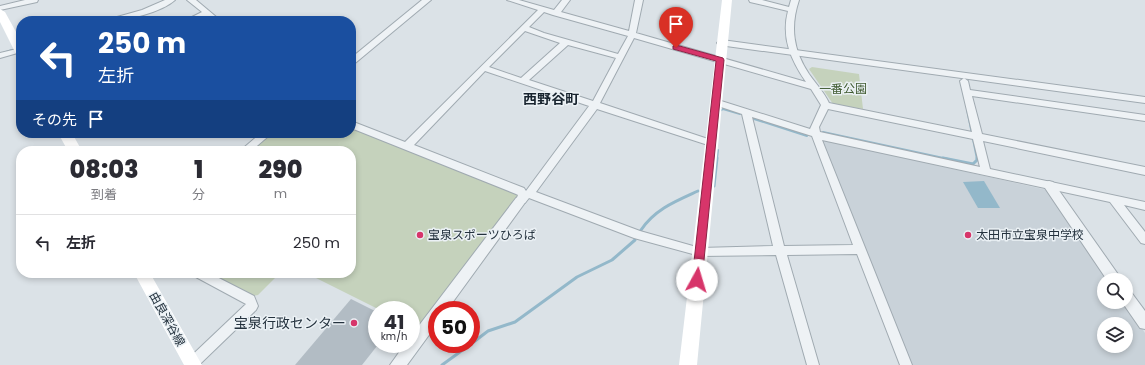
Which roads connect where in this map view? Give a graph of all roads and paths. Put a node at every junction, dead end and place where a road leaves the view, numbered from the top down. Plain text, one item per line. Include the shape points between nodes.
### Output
1 (34, 0) edge
2 (171, 0) edge
3 (191, 0) edge
4 (427, 0) edge
5 (566, 0) edge
6 (639, 0) edge
7 (727, 0) edge
8 (753, 0) edge
9 (795, 0) edge
10 (516, 1) edge
11 (0, 8) edge
12 (543, 9) junction
13 (792, 10) junction
14 (0, 12) edge
15 (207, 13) junction
16 (556, 13) junction
17 (131, 16) edge
18 (200, 16) edge
19 (211, 16) edge
20 (523, 28) junction
21 (632, 35) junction
22 (16, 42) edge
23 (566, 42) junction
24 (722, 43) junction
25 (16, 51) edge
26 (798, 53) junction
27 (0, 56) edge
28 (356, 58) edge
29 (620, 58) junction
30 (720, 60) junction
31 (483, 68) junction
32 (523, 81) junction
33 (964, 81) junction
34 (814, 87) junction
35 (967, 92) junction
36 (1145, 100) edge
37 (715, 102) junction
38 (595, 105) junction
39 (825, 106) junction
40 (1145, 107) edge
41 (746, 111) junction
42 (1145, 118) edge
43 (356, 126) edge
44 (815, 133) junction
45 (977, 136) junction
46 (261, 138) edge
47 (711, 143) junction
48 (251, 146) edge
49 (407, 146) junction
50 (1145, 170) edge
51 (986, 171) junction
52 (1049, 185) junction
53 (524, 196) junction
54 (1113, 199) junction
55 (1145, 206) edge
56 (1145, 240) edge
57 (860, 249) junction
58 (780, 250) junction
59 (700, 252) junction
60 (1110, 273) edge
61 (145, 278) edge
62 (208, 278) edge
63 (446, 301) edge
64 (1133, 306) edge
65 (1145, 323) edge
66 (428, 325) edge
67 (192, 364) edge
68 (398, 365) edge
69 (688, 365) edge
70 (813, 365) edge
71 (906, 365) edge

1 - 11 street
2 - 17 street
3 - 15 street
4 - 28 street
5 - 16 street
6 - 21 street
7 - 24 main road
8 - 13 street
9 - 13 street
10 - 12 street
12 - 16 street
12 - 20 street
13 - 26 street via 787,29
14 - 22 main road
15 - 18 street
15 - 19 street
16 - 21 street
20 - 23 street
20 - 31 street
21 - 29 street
21 - 30 street
23 - 29 street
23 - 32 street
24 - 26 street
24 - 30 main road
25 - 27 street
26 - 33 street
26 - 34 street via 802,70
26 - 36 street
29 - 38 street
30 - 34 street
30 - 37 main road
31 - 32 street
31 - 49 street
32 - 38 street
33 - 35 street
33 - 40 street
34 - 39 street
35 - 42 street
35 - 45 street
37 - 41 street
37 - 47 main road
38 - 47 street
38 - 53 street
39 - 44 street via 814,128
39 - 45 street
41 - 44 street
41 - 58 street
43 - 49 street
44 - 51 street via 872,148
44 - 57 street
45 - 50 street
45 - 51 street
46 - 48 street
47 - 59 main road
49 - 53 street via 520,191
51 - 52 street
52 - 54 street
52 - 60 street
53 - 59 street via 638,235
53 - 63 street
54 - 55 street
54 - 56 street
57 - 58 street
57 - 71 street
58 - 59 street
58 - 70 street
59 - 69 main road
61 - 67 main road, 由良深谷線
62 - 67 street via 250,300 252,306
64 - 65 street
66 - 68 street

